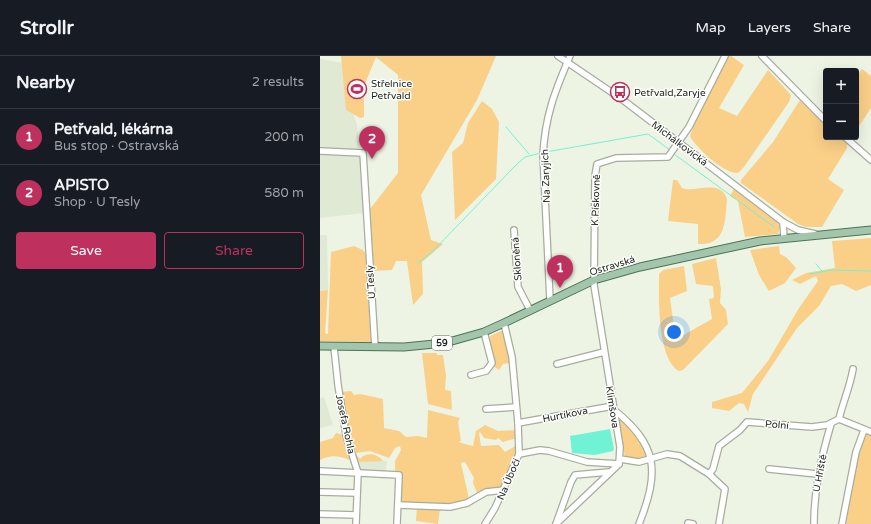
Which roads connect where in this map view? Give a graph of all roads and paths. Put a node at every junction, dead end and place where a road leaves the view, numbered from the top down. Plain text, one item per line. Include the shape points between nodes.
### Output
1 (558, 56) edge
2 (725, 56) edge
3 (762, 56) edge
4 (569, 59) edge
5 (823, 117) edge
6 (848, 140) edge
7 (679, 142) junction
8 (320, 150) edge
9 (871, 160) edge
10 (783, 222) junction
11 (790, 226) junction
12 (514, 230) dead end
13 (871, 230) edge
14 (817, 235) junction
15 (787, 237) junction
16 (594, 280) junction
17 (550, 300) junction
18 (530, 310) junction
19 (504, 323) junction
20 (484, 332) junction
21 (320, 346) edge
22 (334, 346) junction
23 (375, 347) junction
24 (604, 352) junction
25 (557, 364) dead end
26 (854, 369) dead end
27 (471, 375) dead end
28 (516, 407) junction
29 (613, 407) junction
30 (486, 409) dead end
31 (839, 419) junction
32 (518, 423) junction
33 (831, 424) junction
34 (864, 430) junction
35 (871, 432) edge
36 (519, 454) junction
37 (652, 460) junction
38 (619, 461) junction
39 (769, 470) dead end
40 (320, 471) edge
41 (609, 472) junction
42 (358, 473) junction
43 (709, 474) junction
44 (817, 474) junction
45 (504, 490) junction
46 (320, 492) edge
47 (356, 493) junction
48 (398, 505) junction
49 (320, 514) edge
50 (356, 515) junction
51 (356, 524) edge
52 (397, 524) edge
53 (485, 524) edge
54 (556, 524) edge
55 (640, 524) edge
56 (719, 524) edge
57 (814, 524) edge
58 (842, 524) edge

1 - 4 street, Michálkovická
2 - 7 street, K Pískovně
3 - 5 street
4 - 7 street, Michálkovická
4 - 17 street, Na Zaryjích via 549,109 544,133
6 - 9 street
7 - 10 street, Michálkovická
7 - 16 street, K Pískovně via 668,157 616,158 597,164
8 - 23 street, U Tesly via 363,153
10 - 11 street, Michálkovická
10 - 15 street
11 - 14 street, Michálkovická
11 - 15 street
12 - 18 street, Skloněná via 518,287
13 - 14 main road, Ostravská / 59
14 - 15 main road, Ostravská / 59
15 - 16 main road, Ostravská / 59 via 723,248
16 - 17 main road, Ostravská / 59
16 - 24 street, Klimšova
17 - 18 main road, Ostravská / 59
18 - 19 main road, Ostravská / 59
19 - 20 main road, Ostravská / 59
19 - 28 street, Na Úbočí via 512,357
20 - 23 main road, Ostravská / 59 via 431,345
20 - 27 street via 492,363 486,371
21 - 22 main road, Ostravská / 59
22 - 23 main road, Ostravská / 59
22 - 42 street, Josefa Rohla via 346,435
24 - 25 street
24 - 29 street, Klimšova
26 - 31 street
28 - 30 street
28 - 32 street, Na Úbočí
29 - 32 street, Hurtíkova
29 - 37 street via 640,434
29 - 38 street, Klimšova via 620,447
31 - 33 street, Polní
31 - 34 street
32 - 36 street, Na Úbočí
33 - 43 street, Polní via 812,427 747,422 719,446 713,469
33 - 44 street, U Hřiště
34 - 35 street
34 - 58 street via 856,452
36 - 38 street via 540,450 588,462
36 - 45 street, Na Úbočí
37 - 38 street
37 - 43 street via 668,454 680,456
37 - 55 street via 651,481
38 - 41 street
39 - 44 street
40 - 42 street
41 - 54 street
41 - 54 street via 575,475
42 - 47 street, Josefa Rohla
42 - 48 street via 398,475
43 - 56 street via 725,488
44 - 57 street, U Hřiště
45 - 48 street via 486,492 467,503 450,507
45 - 53 street, Na Úbočí
46 - 47 street
47 - 50 street, Josefa Rohla
48 - 52 street
49 - 50 street
50 - 51 street, Josefa Rohla

